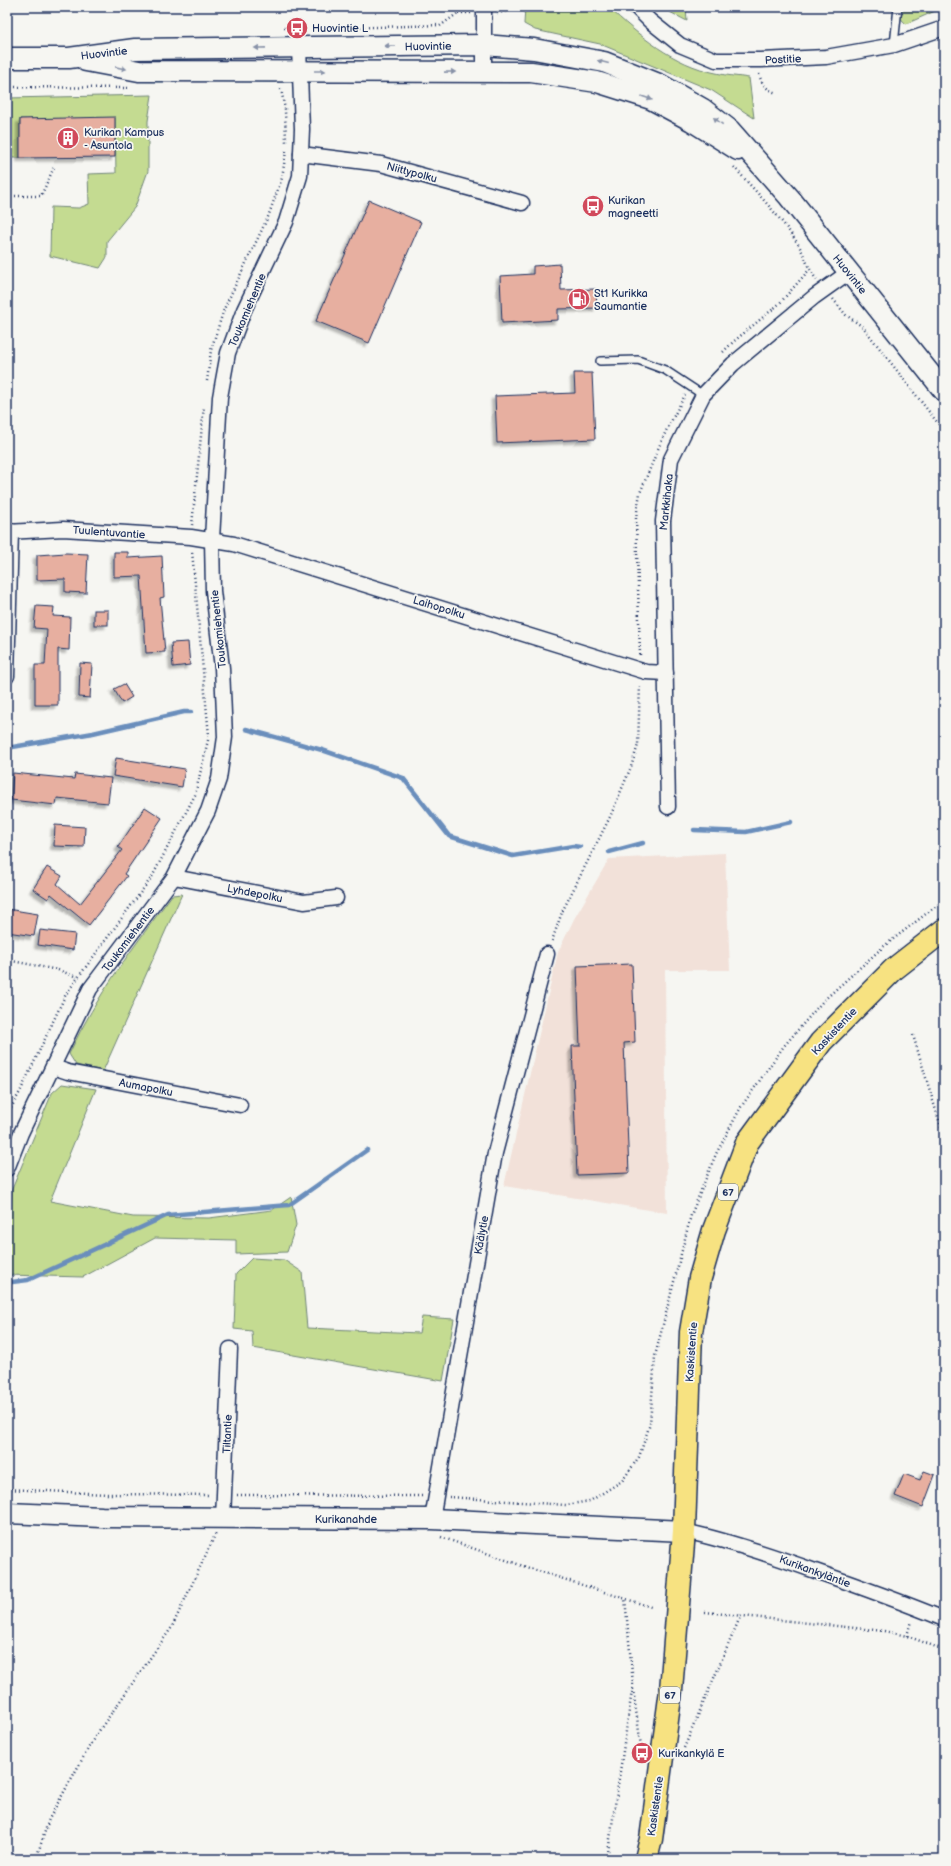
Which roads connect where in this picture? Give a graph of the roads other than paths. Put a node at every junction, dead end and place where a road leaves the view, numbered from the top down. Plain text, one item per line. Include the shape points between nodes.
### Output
1 (484, 7) edge
2 (636, 7) edge
3 (898, 7) edge
4 (944, 28) edge
5 (484, 45) junction
6 (894, 45) junction
7 (299, 47) junction
8 (7, 58) edge
9 (69, 58) junction
10 (484, 71) junction
11 (300, 80) junction
12 (301, 154) junction
13 (754, 159) junction
14 (522, 202) dead end
15 (849, 272) junction
16 (600, 361) dead end
17 (944, 391) edge
18 (704, 395) junction
19 (9, 532) edge
20 (212, 539) junction
21 (666, 673) junction
22 (7, 676) edge
23 (668, 807) dead end
24 (174, 877) junction
25 (336, 898) dead end
26 (944, 930) edge
27 (547, 954) dead end
28 (53, 1067) junction
29 (240, 1105) dead end
30 (8, 1160) edge
31 (230, 1349) dead end
32 (7, 1513) edge
33 (224, 1518) junction
34 (433, 1527) junction
35 (684, 1531) junction
36 (944, 1619) edge
37 (646, 1859) edge

1 - 5 street
2 - 6 street, Postitie via 680,45 716,60 826,57
3 - 6 lane
4 - 6 street, Postitie
5 -> 7 main road, Huovintie
5 - 10 street
13 -> 5 main road, Huovintie via 730,130 703,109 661,85 604,62 534,49
7 -> 9 main road, Huovintie via 135,49
7 - 11 street, Toukomiehentie
8 - 9 main road, Huovintie
9 -> 11 main road, Huovintie via 139,71
11 -> 10 main road, Huovintie
10 -> 13 main road, Huovintie via 532,72 604,84 651,99
11 - 12 street, Toukomiehentie
12 - 14 street, Niittypolku via 381,164
12 - 20 street, Toukomiehentie via 300,176 286,222 244,310 228,352 220,397
13 - 15 main road, Huovintie via 789,197
15 - 17 main road, Huovintie
15 - 18 street, Markkihaka via 824,289 733,364
16 - 18 lane via 638,360 665,370
18 - 21 street, Markkihaka via 671,459 663,521
19 - 20 street, Tuulentuvantie via 62,529
19 - 22 street
20 - 21 street, Laihopolku via 646,672
20 - 24 street, Toukomiehentie via 213,591 222,668 225,737 219,778 208,812
21 - 23 street, Markkihaka
24 - 25 street, Lyhdepolku via 304,902
24 - 28 street, Toukomiehentie via 90,989
26 - 35 main road, Kaskistentie / 67 via 894,969 821,1042 747,1143 714,1230 700,1278 691,1332
27 - 34 street, Käälytie via 495,1153 436,1496
28 - 29 street, Aumapolku
28 - 30 street, Toukomiehentie
31 - 33 street, Tiltantie
32 - 33 main road, Kurikanahde
33 - 34 main road, Kurikanahde via 408,1519
34 - 35 main road, Kurikanahde
35 - 36 street, Kurikankyläntie via 724,1539 769,1554
35 - 37 main road, Kaskistentie / 67 via 671,1690 651,1839

